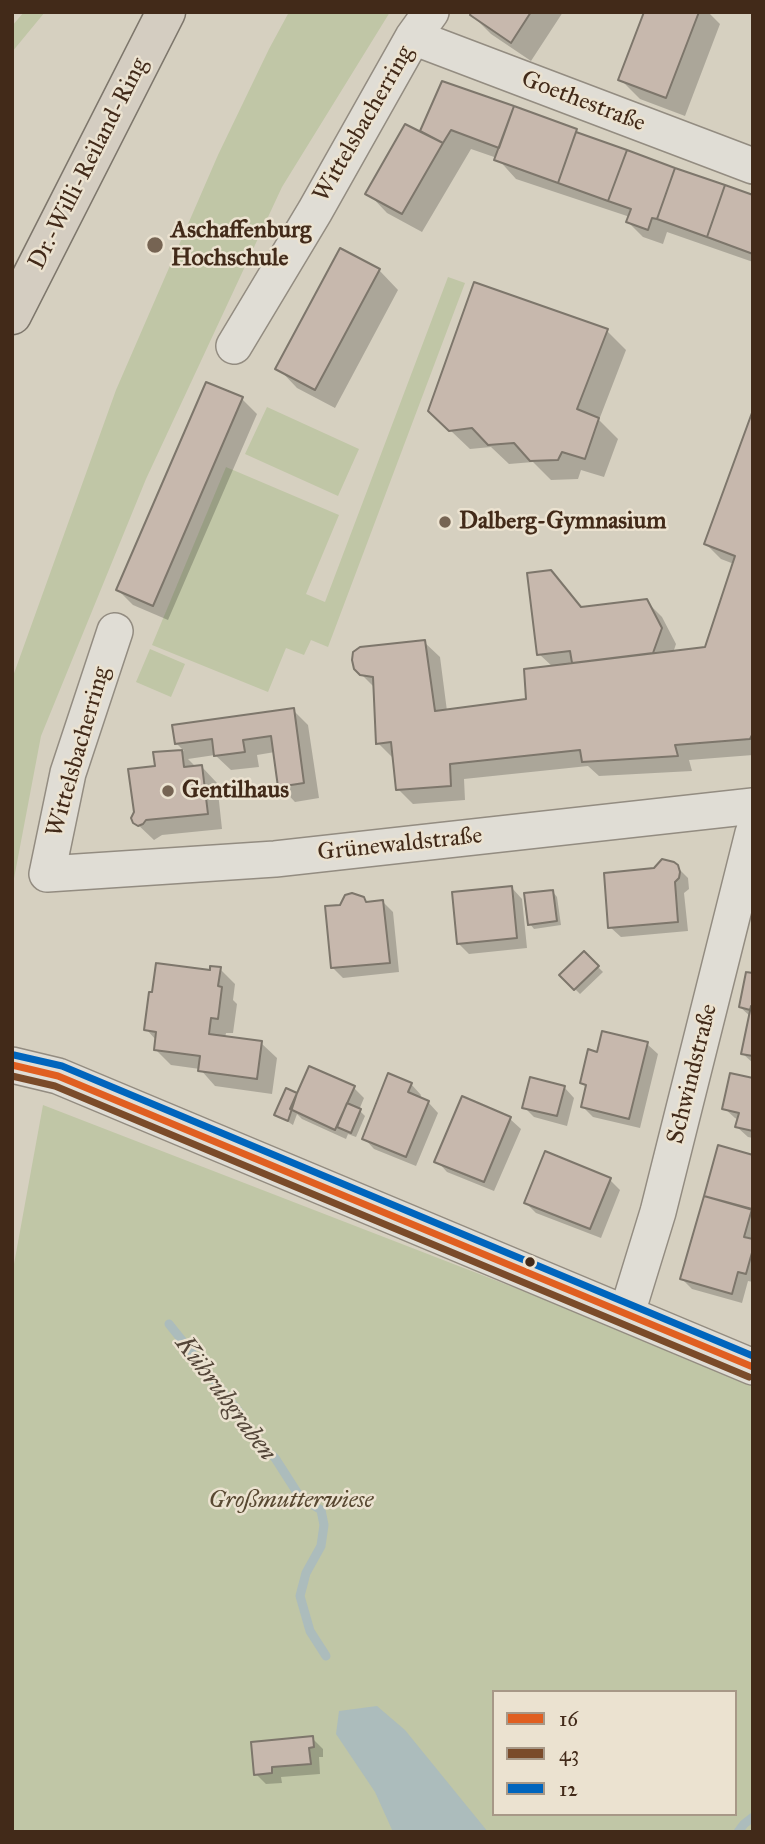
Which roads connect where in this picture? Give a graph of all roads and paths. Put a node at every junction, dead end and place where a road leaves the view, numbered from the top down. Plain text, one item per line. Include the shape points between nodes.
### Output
1 (166, 12) edge
2 (422, 25) edge
3 (753, 166) edge
4 (12, 316) edge
5 (234, 346) dead end
6 (115, 631) dead end
7 (753, 806) edge
8 (753, 833) edge
9 (47, 874) joint
10 (12, 1065) edge
11 (627, 1313) junction
12 (753, 1367) edge

1 - 4 highway, Dr.-Willi-Reiland-Ring
2 - 3 street, Goethestraße
2 - 5 street, Wittelsbacherring
6 - 9 street, Wittelsbacherring via 68,773
7 - 9 street, Grünewaldstraße via 275,859
8 - 11 street, Schwindstraße via 658,1212
10 - 11 street via 58,1076
11 - 12 street

